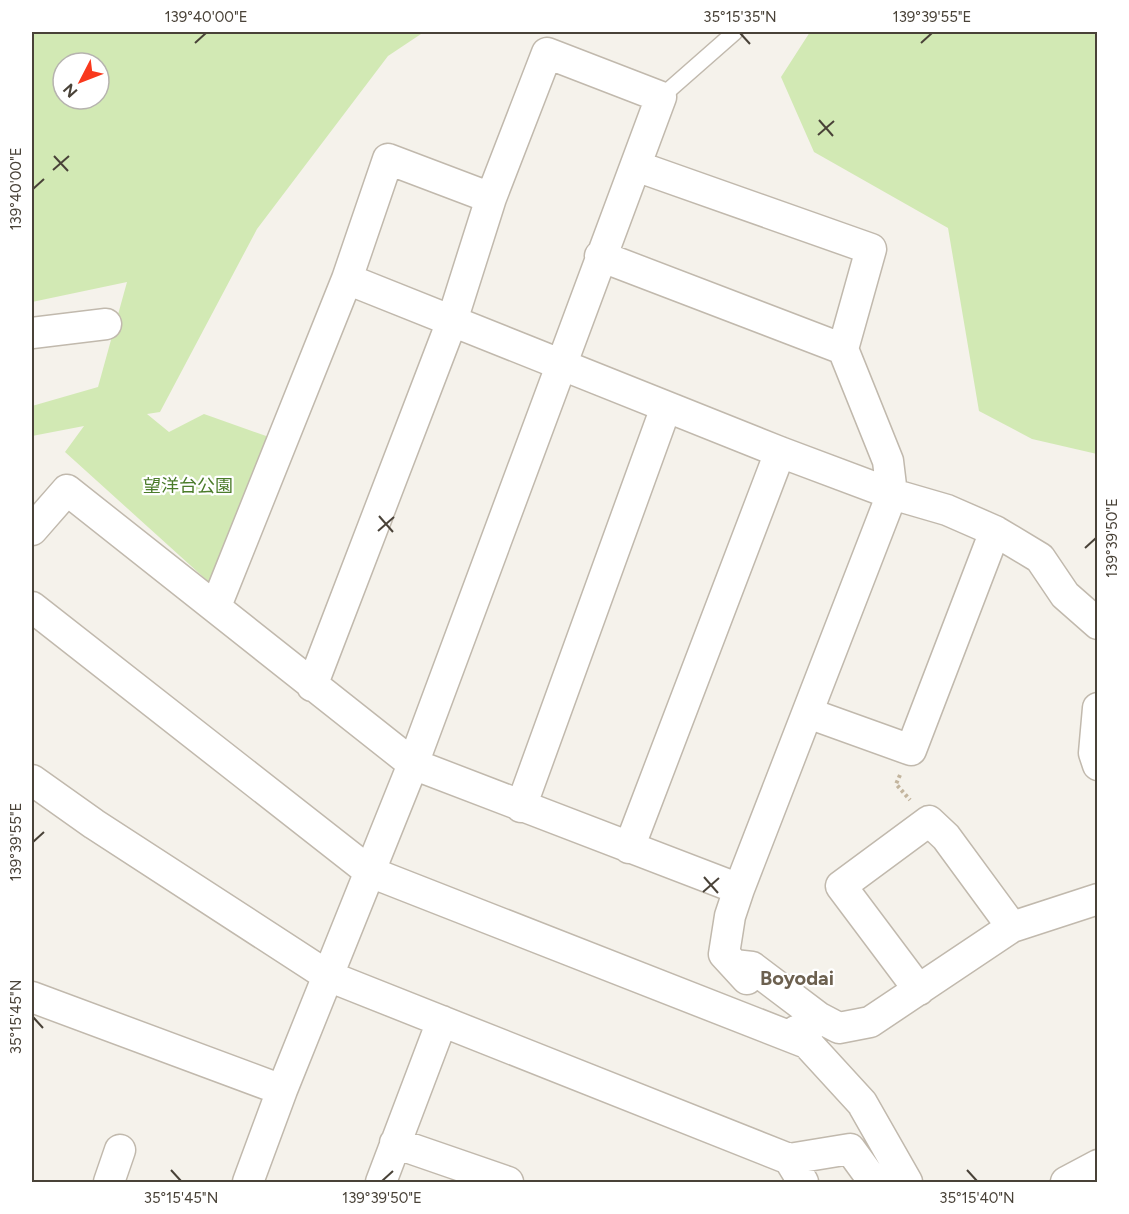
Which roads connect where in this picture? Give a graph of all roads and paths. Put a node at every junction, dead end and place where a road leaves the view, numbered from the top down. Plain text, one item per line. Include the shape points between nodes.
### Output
1 (735, 32) edge
2 (661, 97) junction
3 (636, 166) junction
4 (491, 198) junction
5 (600, 256) junction
6 (347, 279) junction
7 (452, 321) junction
8 (106, 324) dead end
9 (32, 333) edge
10 (843, 349) junction
11 (562, 366) junction
12 (666, 406) junction
13 (780, 452) junction
14 (892, 494) junction
15 (32, 530) edge
16 (995, 531) junction
17 (216, 606) junction
18 (32, 607) edge
19 (1098, 624) edge
20 (312, 686) junction
21 (1098, 708) edge
22 (808, 713) junction
23 (911, 750) junction
24 (413, 765) junction
25 (1098, 765) edge
26 (32, 780) edge
27 (521, 807) junction
28 (928, 821) junction
29 (629, 848) junction
30 (370, 872) junction
31 (739, 889) junction
32 (1098, 899) edge
33 (1012, 927) junction
34 (734, 965) junction
35 (328, 976) junction
36 (919, 990) junction
37 (32, 997) edge
38 (442, 1021) junction
39 (809, 1044) junction
40 (282, 1090) junction
41 (395, 1143) junction
42 (120, 1150) dead end
43 (1098, 1165) edge
44 (796, 1171) edge
45 (109, 1182) edge
46 (248, 1182) edge
47 (381, 1182) edge
48 (508, 1182) edge
49 (874, 1182) edge
50 (907, 1182) edge
51 (1066, 1182) edge

1 - 2 lane
2 - 3 street
2 - 4 street via 546,53
3 - 5 street
3 - 10 street via 871,249
4 - 6 street via 388,159
4 - 7 street
5 - 10 street
5 - 11 street
6 - 7 street
6 - 17 street
7 - 11 street
7 - 20 street
8 - 9 street
10 - 14 street via 888,461
11 - 12 street
11 - 24 street
12 - 13 street
12 - 27 street
13 - 14 street
13 - 29 street
14 - 16 street via 947,510
14 - 22 street
15 - 17 street via 67,490
16 - 19 street via 1040,558 1065,595
16 - 23 street
17 - 20 street
18 - 30 street
20 - 24 street
21 - 25 street via 1094,753
22 - 23 street
22 - 31 street
23 - 28 path via 896,784
24 - 27 street
24 - 30 street
26 - 35 street
27 - 29 street
28 - 33 street via 946,837
28 - 36 street via 841,886
29 - 31 street
30 - 35 street
30 - 39 street
31 - 34 street via 724,954
32 - 33 street
33 - 36 street
34 - 36 street via 752,967 818,1017 839,1028 870,1022
34 - 39 street
35 - 38 street
35 - 40 street
37 - 40 street
38 - 41 street
38 - 44 street
39 - 50 street via 862,1103
40 - 46 street
41 - 47 street
41 - 48 street
42 - 45 street
43 - 51 street
44 - 49 street via 850,1149

